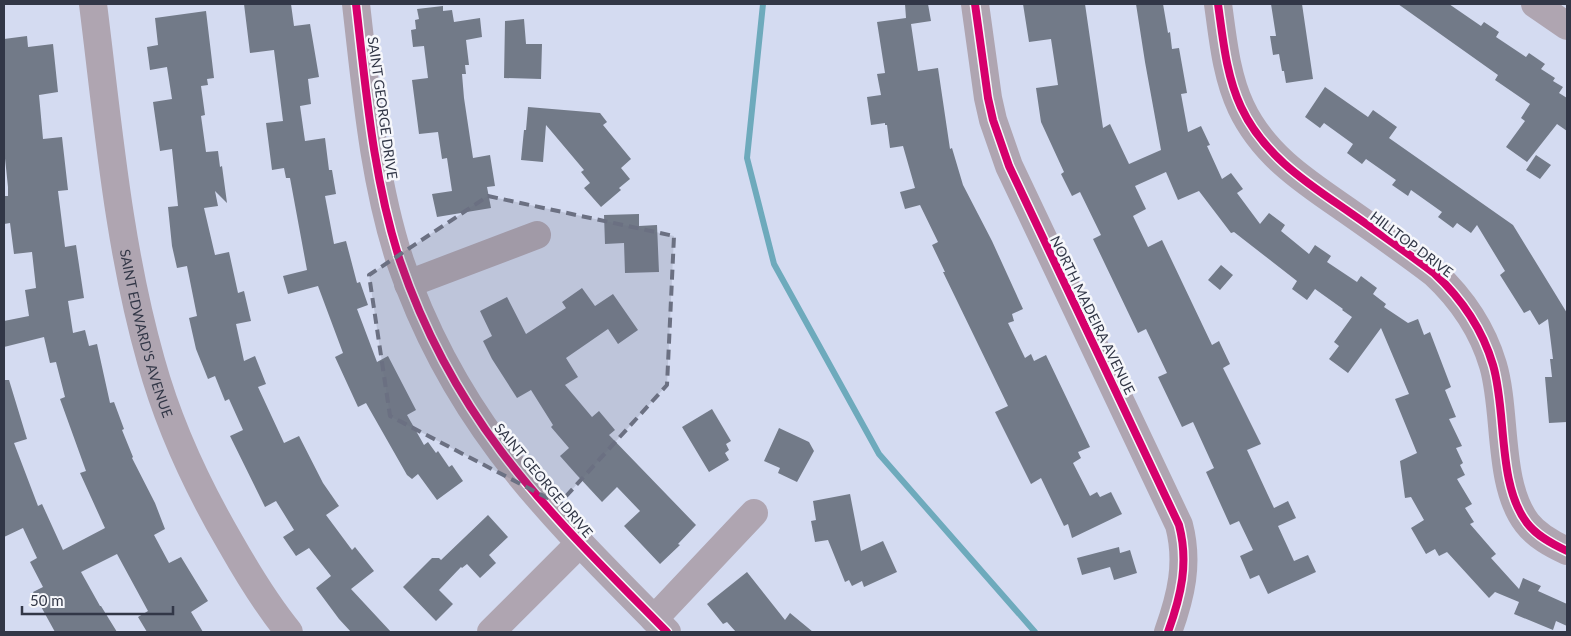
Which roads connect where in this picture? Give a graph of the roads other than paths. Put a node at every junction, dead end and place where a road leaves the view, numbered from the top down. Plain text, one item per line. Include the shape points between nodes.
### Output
1 (92, 4) edge
2 (356, 4) edge
3 (975, 4) edge
4 (1218, 4) edge
5 (1535, 4) edge
6 (1567, 26) edge
7 (537, 234) dead end
8 (408, 284) junction
9 (754, 514) dead end
10 (580, 543) junction
11 (1567, 551) edge
12 (661, 626) edge
13 (289, 632) edge
14 (490, 632) edge
15 (1168, 632) edge

1 - 13 street, SAINT EDWARD'S AVENUE via 128,264 156,378 177,438 206,499 252,578
2 - 8 street, SAINT GEORGE DRIVE via 376,156 390,226
3 - 15 street, NORTH MADEIRA AVENUE via 988,98 1009,166 1179,525 1184,549 1184,576
4 - 11 street, HILLTOP DRIVE via 1234,90 1250,123 1272,153 1302,180 1434,273 1471,315 1487,348 1497,381 1507,467 1515,502 1524,520 1536,533
5 - 6 street
7 - 8 street
8 - 10 street, SAINT GEORGE DRIVE via 442,359 485,430
9 - 12 street
10 - 12 street, SAINT GEORGE DRIVE
10 - 14 street

